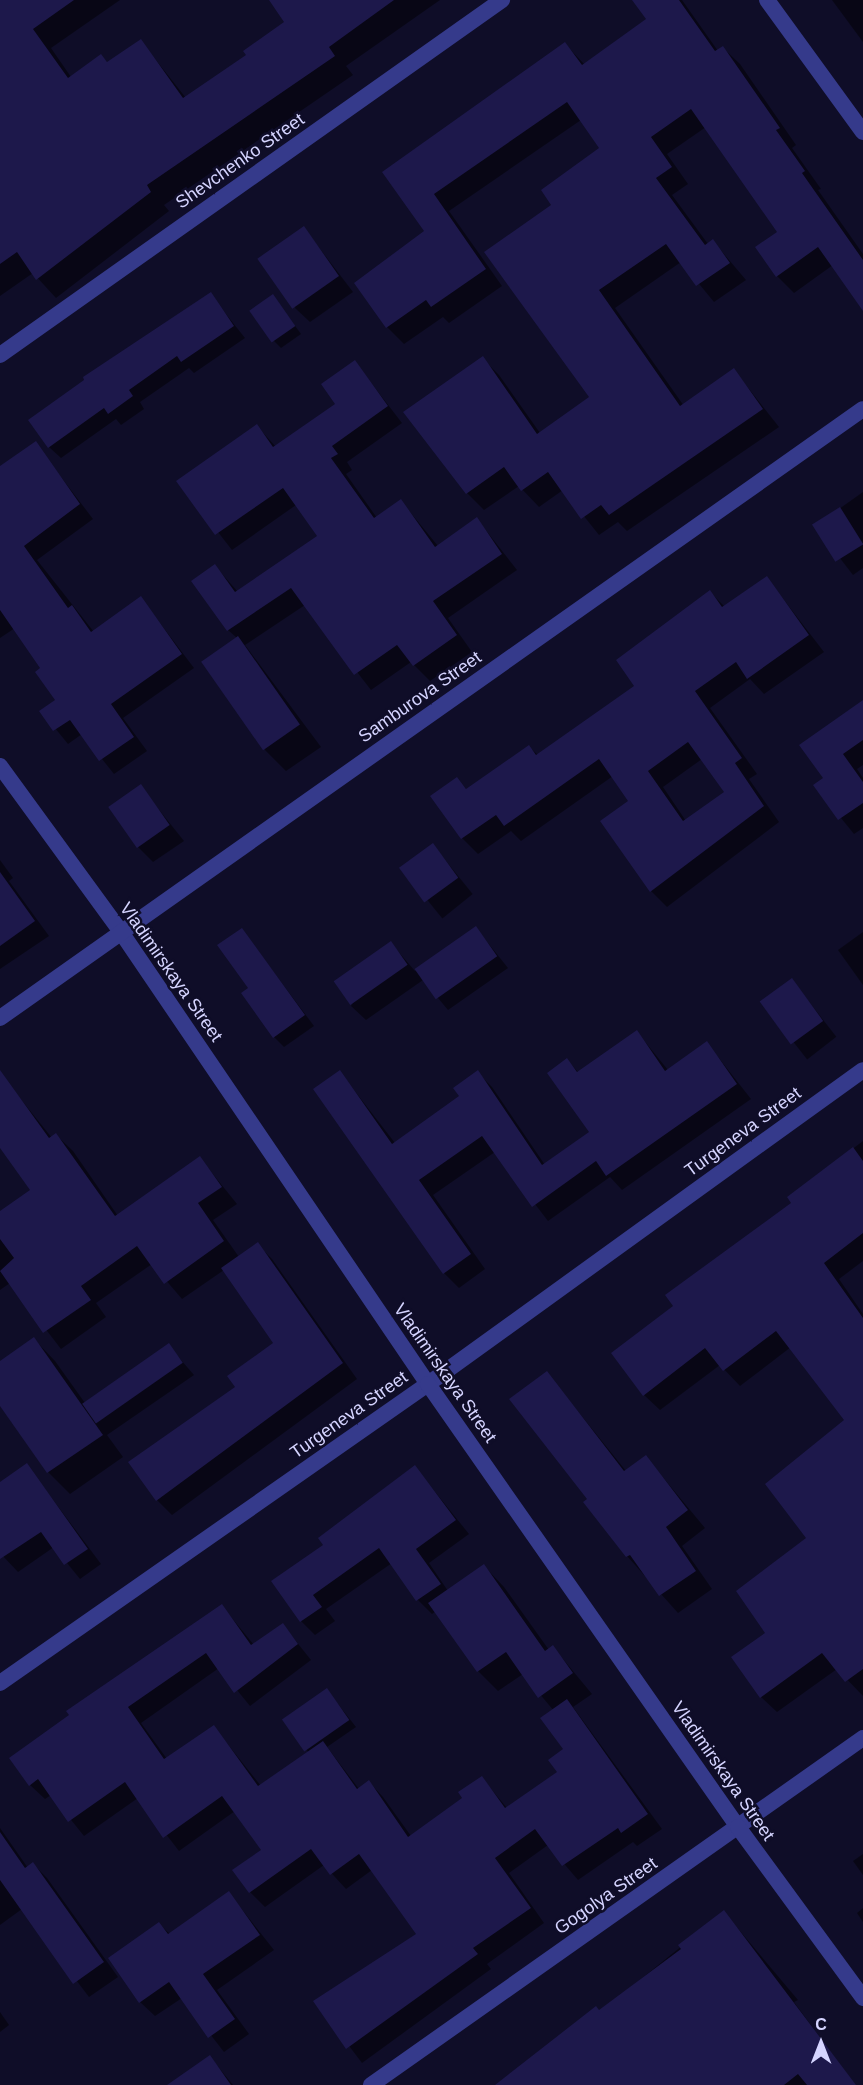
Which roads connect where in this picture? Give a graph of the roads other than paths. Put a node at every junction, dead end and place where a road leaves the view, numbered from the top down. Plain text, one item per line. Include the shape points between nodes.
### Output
1 (502, 0) edge
2 (767, 0) edge
3 (863, 132) edge
4 (0, 355) edge
5 (863, 409) edge
6 (0, 766) edge
7 (121, 932) junction
8 (0, 1018) edge
9 (863, 1070) edge
10 (428, 1384) junction
11 (0, 1683) edge
12 (863, 1738) edge
13 (738, 1827) junction
14 (863, 1998) edge
15 (371, 2085) edge

1 - 4 street, Shevchenko Street
2 - 3 street
5 - 7 street, Samburova Street
6 - 7 street, Vladimirskaya Street
7 - 8 street, Samburova Street
7 - 10 street, Vladimirskaya Street
9 - 10 street, Turgeneva Street
10 - 11 street, Turgeneva Street
10 - 13 street, Vladimirskaya Street
12 - 13 street, Gogolya Street
13 - 14 street, Vladimirskaya Street
13 - 15 street, Gogolya Street

